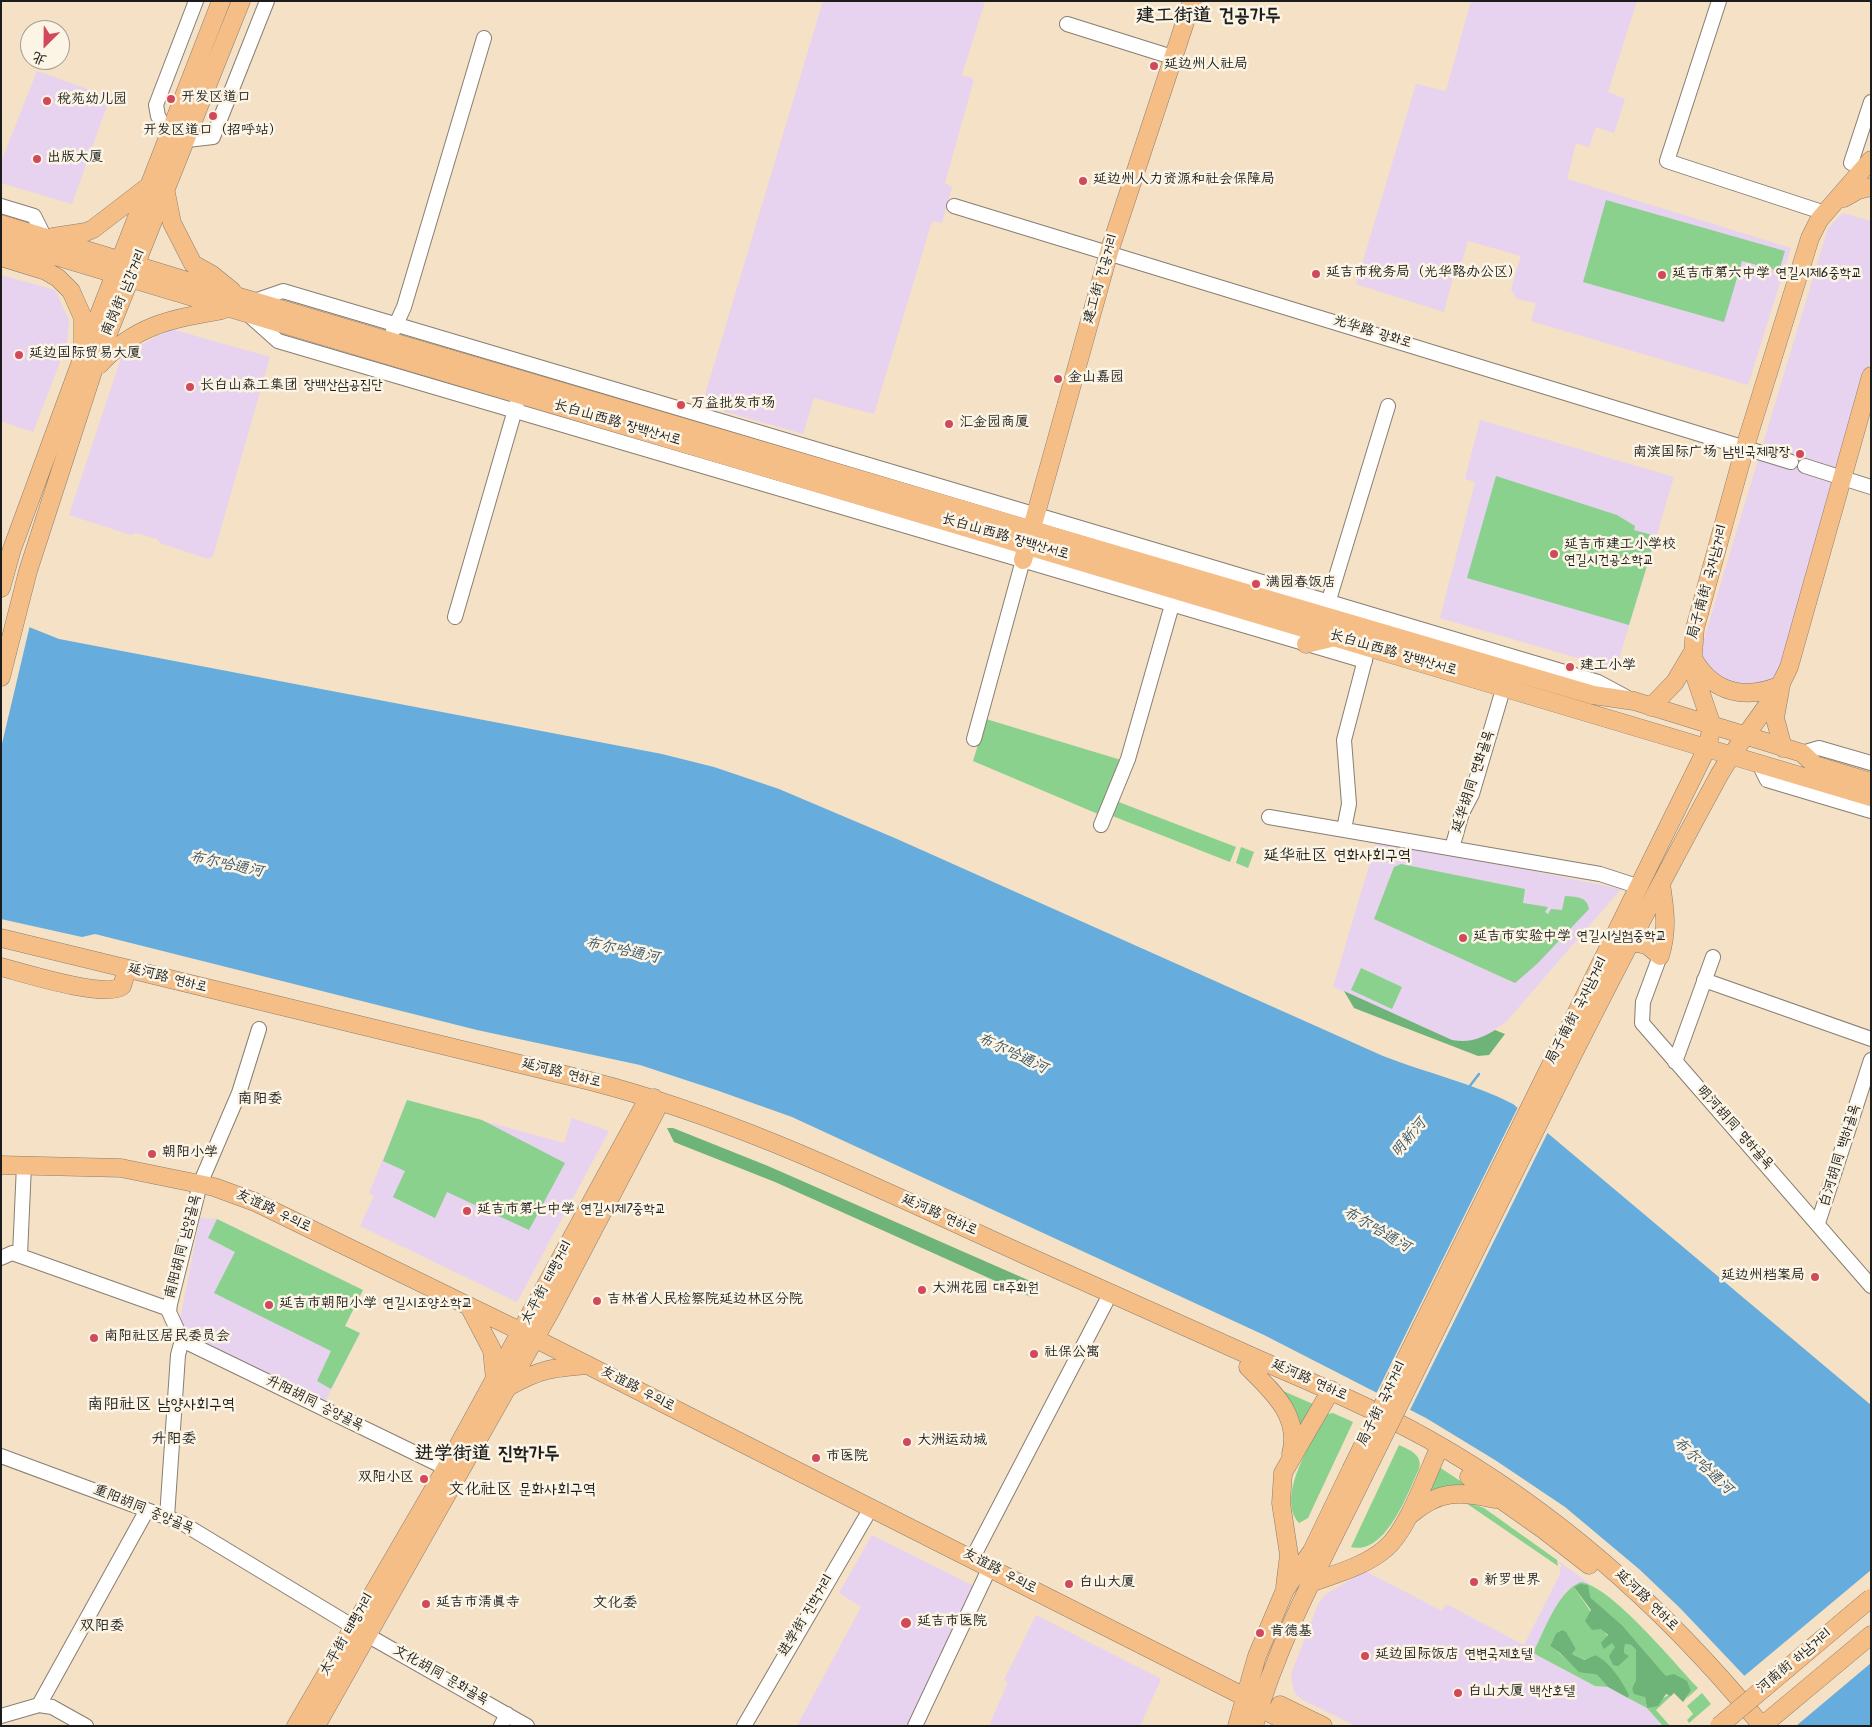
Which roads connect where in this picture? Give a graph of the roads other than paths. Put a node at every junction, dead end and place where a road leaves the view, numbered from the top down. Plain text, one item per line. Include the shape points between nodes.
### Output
1 (196, 1) edge
2 (221, 1) edge
3 (241, 1) edge
4 (267, 1) edge
5 (1192, 1) edge
6 (1719, 1) edge
7 (1067, 24) dead end
8 (484, 38) dead end
9 (1172, 57) junction
10 (1871, 102) edge
11 (169, 135) junction
12 (187, 140) junction
13 (1871, 160) edge
14 (1851, 163) dead end
15 (1871, 187) edge
16 (158, 189) junction
17 (1, 206) edge
18 (954, 206) dead end
19 (1831, 208) junction
20 (1, 224) edge
21 (45, 238) junction
22 (1, 240) edge
23 (1108, 252) junction
24 (1, 257) edge
25 (126, 270) junction
26 (248, 305) junction
27 (226, 309) junction
28 (396, 325) junction
29 (388, 340) junction
30 (88, 364) junction
31 (1871, 376) edge
32 (517, 403) junction
33 (1388, 406) dead end
34 (1745, 448) junction
35 (1791, 462) dead end
36 (1805, 466) dead end
37 (1840, 477) junction
38 (1871, 486) edge
39 (1029, 537) junction
40 (1, 588) edge
41 (1174, 597) junction
42 (1326, 610) junction
43 (455, 617) dead end
44 (1336, 637) junction
45 (1306, 644) junction
46 (1367, 654) junction
47 (1691, 655) junction
48 (1, 677) edge
49 (1781, 685) junction
50 (1504, 686) junction
51 (1651, 707) junction
52 (1712, 726) junction
53 (1744, 736) junction
54 (974, 739) dead end
55 (1707, 748) junction
56 (1783, 748) junction
57 (1802, 753) junction
58 (1732, 754) junction
59 (1871, 763) edge
60 (1760, 764) junction
61 (1871, 782) edge
62 (1871, 797) edge
63 (1871, 811) edge
64 (1269, 816) dead end
65 (1101, 825) dead end
66 (1344, 830) junction
67 (1452, 848) junction
68 (1661, 884) junction
69 (1640, 887) junction
70 (1, 938) edge
71 (1630, 942) junction
72 (1, 948) edge
73 (1660, 956) junction
74 (1713, 957) dead end
75 (1, 967) edge
76 (125, 974) junction
77 (1704, 980) junction
78 (258, 1029) dead end
79 (1871, 1038) edge
80 (1871, 1060) edge
81 (1674, 1062) junction
82 (1548, 1088) junction
83 (652, 1105) junction
84 (7, 1165) edge
85 (200, 1184) junction
86 (1818, 1223) junction
87 (20, 1255) junction
88 (1, 1258) edge
89 (1871, 1286) edge
90 (1106, 1302) junction
91 (469, 1306) junction
92 (169, 1310) junction
93 (528, 1335) junction
94 (182, 1340) junction
95 (588, 1365) junction
96 (1248, 1367) junction
97 (501, 1384) junction
98 (1330, 1396) junction
99 (1435, 1450) junction
100 (1, 1456) edge
101 (1289, 1462) junction
102 (446, 1468) junction
103 (1503, 1501) junction
104 (872, 1508) junction
105 (147, 1510) junction
106 (167, 1517) junction
107 (1406, 1519) junction
108 (1318, 1553) junction
109 (972, 1559) junction
110 (990, 1567) junction
111 (1310, 1583) junction
112 (1285, 1590) junction
113 (1871, 1598) edge
114 (361, 1631) junction
115 (1871, 1635) edge
116 (1257, 1701) junction
117 (39, 1705) junction
118 (1, 1716) edge
119 (504, 1720) edge
120 (1294, 1725) edge
121 (86, 1726) edge
122 (296, 1726) edge
123 (316, 1726) edge
124 (527, 1726) edge
125 (744, 1726) edge
126 (915, 1726) edge
127 (1237, 1726) edge
128 (1254, 1726) edge
129 (1323, 1726) edge
130 (1719, 1726) edge
131 (1747, 1726) edge
132 (1762, 1726) edge

1 - 11 street via 156,105 158,116
2 - 11 main road, 南岗街 남강거리
3 - 12 main road, 南岗街 남강거리
4 - 12 street via 213,137
5 - 9 main road, 建工街 건공거리
6 - 19 street via 1667,161
7 - 9 street
8 - 28 street
9 - 23 main road, 建工街 건공거리
10 - 14 street
11 - 16 main road, 南岗街 남강거리
12 - 16 main road, 南岗街 남강거리
13 - 19 main road, 局子南街 국자남거리
15 - 19 main road via 1858,190
16 - 21 main road via 93,229
16 - 25 main road, 南岗街 남강거리
16 - 26 main road via 193,264 211,274
17 - 21 street via 34,216
18 - 23 street, 光华路 광화로
19 - 34 main road, 局子南街 국자남거리 via 1819,220 1808,245
20 - 21 main road
21 - 25 main road
22 - 25 main road
23 - 34 street, 光华路 광화로
23 - 39 main road, 建工街 건공거리
24 - 30 main road via 46,271 71,291 83,318
25 - 26 main road, 长白山西路 장백산서로
25 - 27 main road, 长白山西路 장백산서로
25 - 30 main road, 南岗街 남강거리
26 - 27 main road, 长白山西路 장백산서로
26 - 28 street, 长白山西路 장백산서로 via 283,292
26 - 29 main road, 长白山西路 장백산서로
26 - 32 main road, 长白山西路 장백산서로
27 - 30 main road via 156,324
28 - 29 street
28 - 39 street, 长白山西路 장백산서로
29 - 39 main road, 长白山西路 장백산서로
30 - 40 main road, 南岗街 남강거리 via 12,550
30 - 48 main road, 南岗街 남강거리
31 - 37 main road, 局子南街 국자남거리
32 - 39 main road, 长白山西路 장백산서로
32 - 43 street
33 - 42 street
34 - 35 street, 光华路 광화로
34 - 47 main road, 局子南街 국자남거리 via 1695,628
36 - 37 street
37 - 38 street
37 - 49 main road, 局子南街 국자남거리 via 1789,667
39 - 41 main road, 长白山西路 장백산서로
39 - 42 main road, 长白山西路 장백산서로
39 - 54 street
41 - 44 main road, 长白山西路 장백산서로
41 - 45 street, 长白山西路 장백산서로
41 - 65 street via 1128,759
42 - 51 main road, 长白山西路 장백산서로 via 1593,695
44 - 45 main road
44 - 46 main road, 长白山西路 장백산서로
45 - 46 street, 长白山西路 장백산서로
46 - 50 main road, 长白山西路 장백산서로
46 - 66 street via 1344,740 1349,804
47 - 49 main road via 1712,680 1734,692 1756,694
47 - 51 main road via 1675,682
47 - 52 main road, 局子南街 국자남거리
49 - 53 main road, 局子南街 국자남거리
49 - 56 main road via 1775,718
50 - 55 main road, 长白山西路 장백산서로
50 - 67 street, 延华胡同 연화골목 via 1472,794 1462,813
51 - 52 main road, 长白山西路 장백산서로
52 - 53 main road, 长白山西路 장백산서로
52 - 55 main road, 局子南街 국자남거리
53 - 56 main road, 长白山西路 장백산서로
53 - 58 main road, 局子南街 국자남거리
55 - 58 main road, 长白山西路 장백산서로
55 - 69 main road, 局子南街 국자남거리
56 - 57 main road, 长白山西路 장백산서로
57 - 59 street, 长白山西路 장백산서로 via 1819,748
57 - 61 main road, 长白山西路 장백산서로 via 1815,766
58 - 60 main road, 长白山西路 장백산서로
58 - 68 main road, 局子南街 국자남거리
60 - 62 main road, 长白山西路 장백산서로
60 - 63 street via 1767,780
64 - 66 street
66 - 67 street
67 - 69 street via 1600,874
68 - 71 main road, 局子南街 국자남거리
68 - 73 main road via 1667,919
69 - 82 main road, 局子南街 국자남거리
70 - 76 main road, 延河路 연하로
71 - 73 main road via 1648,945
71 - 82 main road, 局子南街 국자남거리
72 - 76 main road, 延河路 연하로
73 - 81 street, 明河胡同 명하골목 via 1644,1002 1642,1023
74 - 77 street
75 - 76 main road via 103,990 120,988
76 - 83 main road, 延河路 연하로
77 - 79 street
77 - 81 street
78 - 85 street, 南阳胡同 남양골목 via 239,1093
80 - 86 street, 白河胡同 백하골목
81 - 86 street, 明河胡同 명하골목
82 - 108 main road, 局子街 국자거리, bridge
83 - 90 main road, 延河路 연하로 via 773,1154
83 - 93 main road, 太平街 태평거리
83 - 98 main road, 延河路 연하로 via 791,1151
84 - 85 main road, 友谊路 우의로 via 121,1168
84 - 87 street
85 - 91 main road, 友谊路 우의로 via 229,1191 264,1206
85 - 92 street, 南阳胡同 남양골목
86 - 89 street, 明河胡同 명하골목
87 - 88 street via 12,1253
87 - 92 street
90 - 96 main road, 延河路 연하로
90 - 109 street
91 - 93 main road, 友谊路 우의로
91 - 97 main road via 492,1350
92 - 94 street, 南阳胡同 남양골목
93 - 95 main road, 友谊路 우의로
93 - 97 main road, 太平街 태평거리
94 - 102 street, 升阳胡同 승양골목
94 - 106 street via 178,1355
95 - 97 main road via 543,1370
95 - 104 main road, 友谊路 우의로
96 - 98 main road, 延河路 연하로
96 - 101 main road via 1277,1396 1288,1415 1292,1440
97 - 102 main road, 太平街 태평거리
97 - 114 main road, 太平街 태평거리
98 - 99 main road, 延河路 연하로
98 - 101 main road
98 - 108 main road via 1292,1473 1288,1495 1297,1542 1303,1550
99 - 103 main road, 延河路 연하로
99 - 107 main road
99 - 108 main road via 1407,1506 1386,1538 1371,1550 1344,1559 1336,1560
99 - 132 main road, 延河路 연하로 via 1516,1494 1621,1577 1708,1662
100 - 105 street, 重阳胡同 중양골목
101 - 112 main road via 1283,1473 1281,1495 1289,1545
102 - 114 main road, 太平街 태평거리
103 - 107 main road via 1466,1494 1445,1494 1428,1501
103 - 131 main road, 延河路 연하로 via 1580,1558 1640,1609 1691,1660
104 - 109 main road, 友谊路 우의로
104 - 125 street, 进学街 진학거리
105 - 106 street, 重阳胡同 중양골목
105 - 117 street
106 - 114 street, 重阳胡同 중양골목 via 231,1551
107 - 111 main road via 1397,1536 1377,1554
108 - 111 main road, 局子街 국자거리
108 - 112 main road, 局子街 국자거리
109 - 110 main road, 友谊路 우의로
110 - 116 main road, 友谊路 우의로
110 - 126 street
111 - 116 main road, 局子街 국자거리
112 - 116 main road, 局子街 국자거리 via 1257,1656
113 - 130 main road, 河南街 하남거리, bridge
114 - 119 street, 文化胡同 문화골목
114 - 122 main road, 太平街 태평거리
114 - 123 main road, 太平街 태평거리
115 - 132 main road, 河南街 하남거리
116 - 120 main road, 友谊路 우의로
116 - 127 main road, 局子街 국자거리
116 - 128 main road, 局子街 국자거리
116 - 129 main road, 友谊路 우의로
117 - 118 street
117 - 121 street via 52,1707
119 - 124 street, 文化胡同 문화골목

